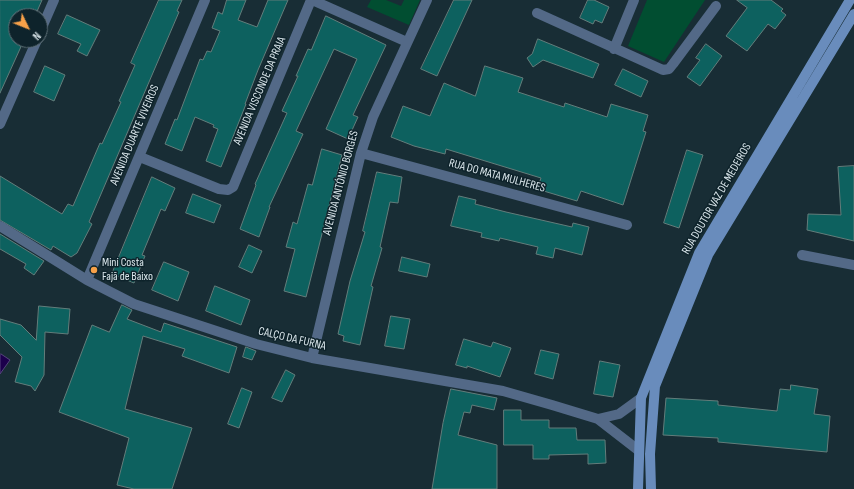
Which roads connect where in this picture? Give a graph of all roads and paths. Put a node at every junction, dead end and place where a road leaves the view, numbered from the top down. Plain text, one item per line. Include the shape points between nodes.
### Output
1 (54, 0) edge
2 (205, 0) edge
3 (312, 0) edge
4 (427, 0) edge
5 (634, 0) edge
6 (850, 0) edge
7 (716, 6) dead end
8 (537, 13) dead end
9 (48, 14) edge
10 (854, 14) edge
11 (407, 42) junction
12 (33, 48) edge
13 (614, 49) junction
14 (0, 124) edge
15 (360, 153) junction
16 (140, 157) junction
17 (627, 225) dead end
18 (0, 226) edge
19 (802, 255) dead end
20 (854, 265) edge
21 (87, 280) junction
22 (312, 358) junction
23 (641, 398) junction
24 (598, 419) junction
25 (638, 450) junction
26 (638, 489) edge
27 (651, 489) edge

1 - 9 street
2 - 16 street, AVENIDA DUARTE VIVEIROS
3 - 11 street
3 - 16 street, AVENIDA VISCONDE DA PRAIA via 233,187 228,190 219,189
4 - 11 street, AVENIDA ANTÓNIO BORGES
5 - 13 street
6 - 23 street, RUA DOUTOR VAZ DE MEDEIROS via 700,253
7 - 13 street via 669,69 654,68
8 - 13 street
10 - 27 street, RUA DOUTOR VAZ DE MEDEIROS via 708,255 655,386 650,454
11 - 15 street, AVENIDA ANTÓNIO BORGES via 373,117
12 - 14 street
15 - 17 street, RUA DO MATA MULHERES
15 - 22 street, AVENIDA ANTÓNIO BORGES
16 - 21 street, AVENIDA DUARTE VIVEIROS
18 - 21 street, CALÇO DA FURNA
19 - 20 street
21 - 22 street, CALÇO DA FURNA via 134,304 235,338
22 - 24 street, CALÇO DA FURNA via 503,391
23 - 24 street, CALÇO DA FURNA via 619,414
23 - 25 street, RUA DOUTOR VAZ DE MEDEIROS
24 - 25 street, CALÇO DA FURNA
25 - 26 street

